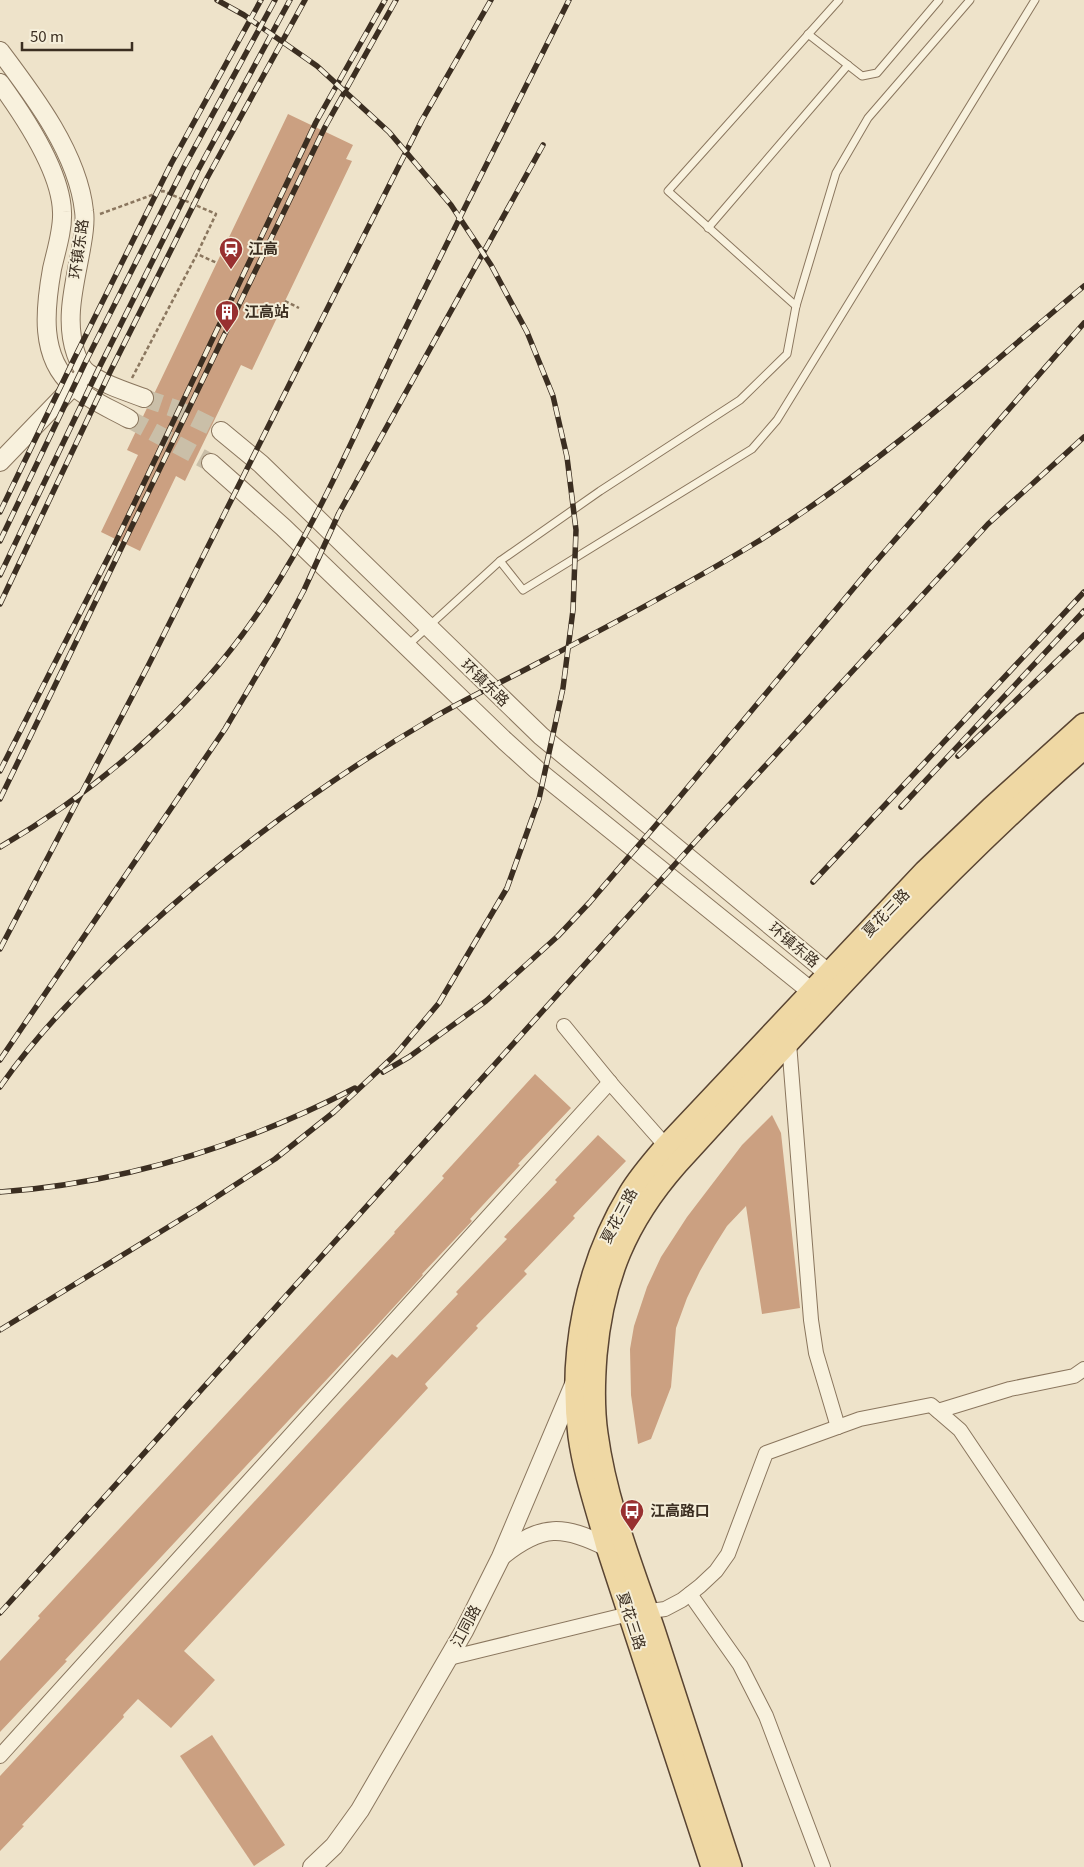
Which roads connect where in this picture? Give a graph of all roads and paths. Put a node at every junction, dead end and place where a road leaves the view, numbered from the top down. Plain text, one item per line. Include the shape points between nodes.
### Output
1 (839, 0) edge
2 (939, 0) edge
3 (970, 0) edge
4 (1035, 0) edge
5 (808, 34) junction
6 (0, 51) edge
7 (848, 65) junction
8 (0, 83) edge
9 (84, 220) junction
10 (708, 228) junction
11 (197, 254) junction
12 (217, 263) dead end
13 (286, 301) dead end
14 (796, 306) junction
15 (299, 308) dead end
16 (87, 372) junction
17 (74, 387) junction
18 (126, 391) junction
19 (144, 398) tunnel mouth
20 (129, 419) tunnel mouth
21 (222, 431) tunnel mouth
22 (0, 462) edge
23 (211, 464) tunnel mouth
24 (500, 561) junction
25 (428, 627) junction
26 (407, 646) junction
27 (1084, 724) edge
28 (1084, 748) edge
29 (828, 973) junction
30 (812, 992) junction
31 (835, 994) junction
32 (564, 1026) dead end
33 (789, 1043) junction
34 (610, 1082) junction
35 (666, 1146) junction
36 (1084, 1369) edge
37 (585, 1381) junction
38 (938, 1410) junction
39 (838, 1427) junction
40 (607, 1547) junction
41 (501, 1557) junction
42 (690, 1594) junction
43 (638, 1613) junction
44 (1084, 1614) edge
45 (449, 1658) junction
46 (0, 1756) edge
47 (312, 1867) edge
48 (712, 1867) edge
49 (732, 1867) edge
50 (823, 1867) edge

1 - 5 lane
2 - 7 lane via 877,73 862,76
3 - 14 lane via 868,118 836,172
4 - 24 lane via 777,420 752,448 523,590
5 - 7 lane
5 - 10 lane via 668,191
6 - 9 street, 环镇东路 via 60,141 80,188
7 - 10 lane
8 - 17 street, 环镇东路 via 43,152 60,195 62,213 50,282 47,332 54,362
9 - 11 path via 163,191 216,214
9 - 16 street, 环镇东路 via 71,330 73,346
10 - 14 lane
11 - 12 path
11 - 18 path
13 - 15 path
14 - 24 lane via 787,354 740,400
16 - 17 street
16 - 18 street
17 - 20 street, 环镇东路
17 - 22 street
18 - 19 street
21 - 25 street, 环镇东路 via 261,464
23 - 26 street, 环镇东路 via 283,527
24 - 25 lane
25 - 26 lane
25 - 29 street, 环镇东路 via 541,736
26 - 30 street, 环镇东路 via 537,770
27 - 29 main road, 夏花三路 via 964,833
28 - 31 main road, 夏花三路 via 1000,824
29 - 30 main road, 夏花三路
29 - 31 street, 环镇东路
30 - 31 street, 环镇东路
30 - 35 main road, 夏花三路
31 - 33 main road, 夏花三路
32 - 34 street
33 - 37 main road, 夏花三路 via 658,1185 639,1213 608,1282
33 - 39 street via 811,1320 816,1353
34 - 35 street
34 - 46 street
35 - 37 main road, 夏花三路 via 628,1195 593,1272 584,1305
36 - 38 street via 1074,1376 1010,1389
37 - 40 main road, 夏花三路 via 579,1438
37 - 41 street, 江同路
37 - 43 main road, 夏花三路 via 594,1409 602,1461
38 - 39 street via 931,1405 860,1419
38 - 44 street via 960,1430
39 - 42 street via 766,1453 728,1554 716,1571
40 - 41 street via 587,1536 554,1530 519,1542
40 - 43 main road, 夏花三路
41 - 45 street, 江同路
42 - 43 street via 665,1609
42 - 50 street via 740,1665 766,1716
43 - 45 street
43 - 48 main road, 夏花三路
43 - 49 main road, 夏花三路
45 - 47 street, 江同路 via 360,1810 334,1846

